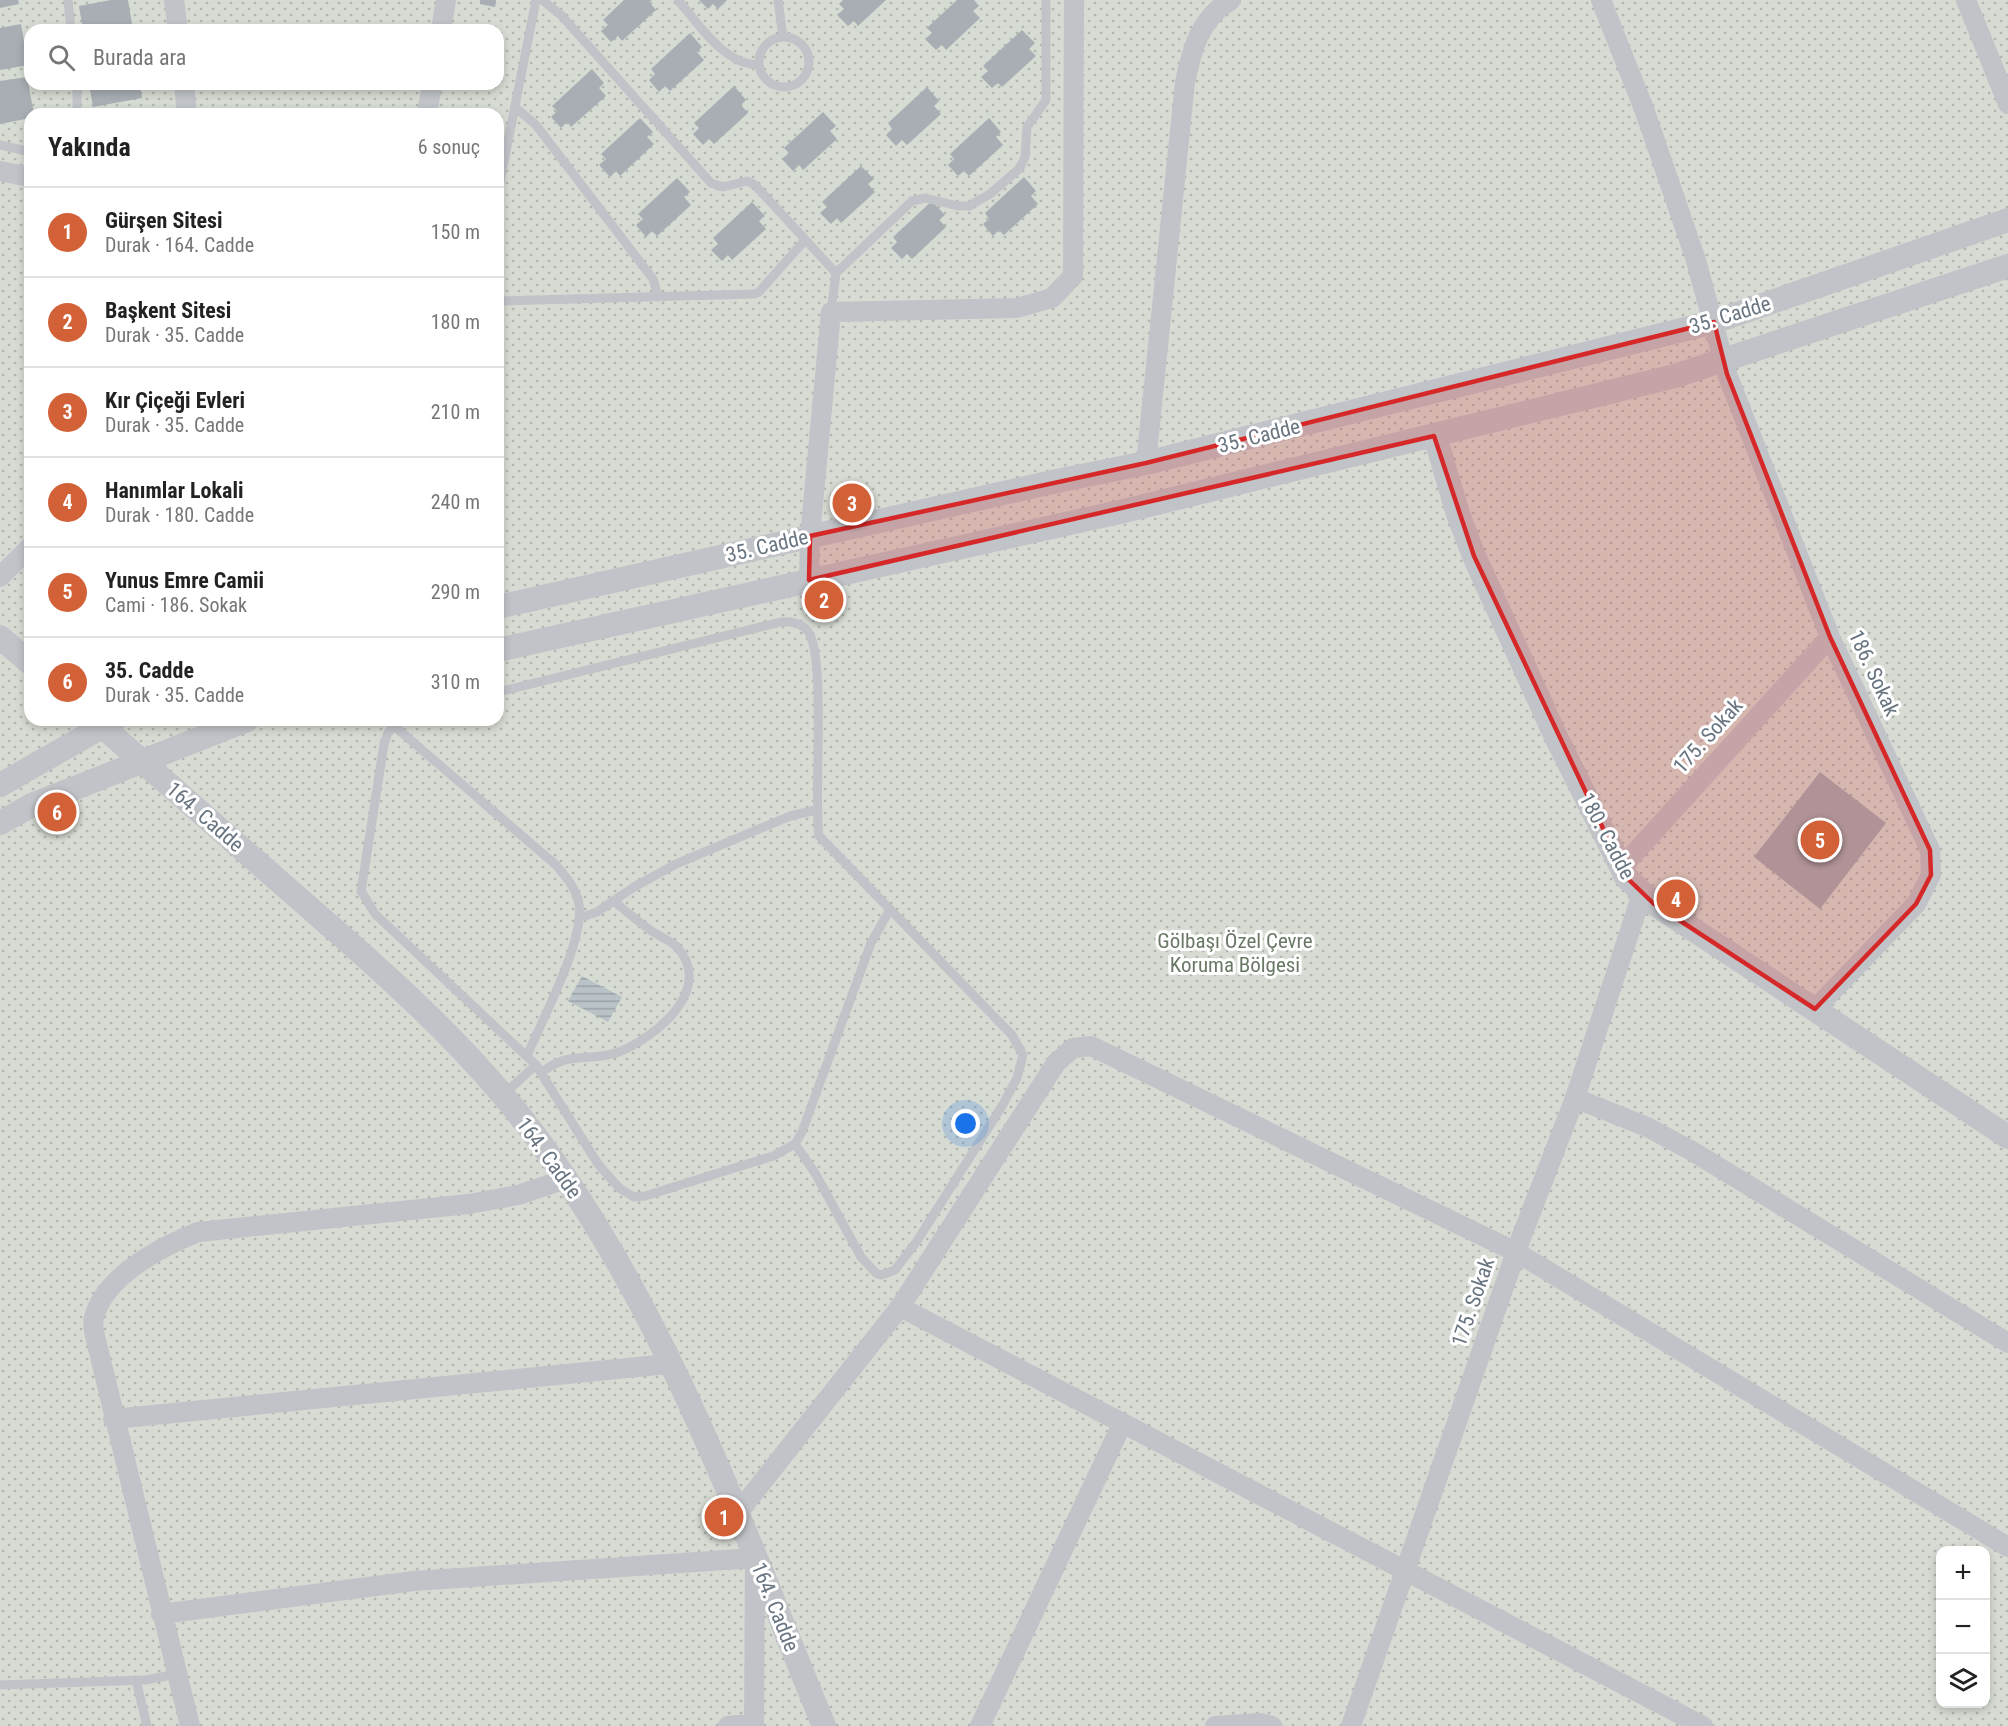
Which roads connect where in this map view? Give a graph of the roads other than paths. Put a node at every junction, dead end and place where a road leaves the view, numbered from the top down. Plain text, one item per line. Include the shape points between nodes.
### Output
1 (68, 0) edge
2 (174, 0) edge
3 (447, 0) edge
4 (536, 0) edge
5 (542, 0) edge
6 (678, 0) edge
7 (777, 0) edge
8 (1046, 0) edge
9 (1074, 0) edge
10 (1231, 0) edge
11 (1601, 0) edge
12 (1966, 0) edge
13 (70, 24) edge
14 (177, 24) edge
15 (442, 24) edge
16 (783, 37) junction
17 (759, 65) junction
18 (77, 90) edge
19 (185, 90) edge
20 (431, 90) edge
21 (2008, 104) edge
22 (515, 107) junction
23 (77, 108) edge
24 (186, 108) edge
25 (428, 108) edge
26 (0, 145) edge
27 (24, 151) edge
28 (504, 162) edge
29 (0, 171) edge
30 (24, 176) edge
31 (2008, 220) edge
32 (805, 240) junction
33 (2008, 266) edge
34 (836, 273) junction
35 (658, 297) junction
36 (504, 300) edge
37 (831, 312) junction
38 (1714, 322) junction
39 (1724, 361) junction
40 (1435, 436) junction
41 (1146, 463) junction
42 (810, 536) junction
43 (24, 553) edge
44 (0, 577) edge
45 (808, 580) junction
46 (504, 606) edge
47 (0, 637) edge
48 (1830, 637) junction
49 (504, 649) edge
50 (24, 658) edge
51 (504, 691) edge
52 (96, 726) edge
53 (107, 726) edge
54 (229, 726) edge
55 (394, 726) edge
56 (400, 726) edge
57 (142, 764) junction
58 (0, 785) edge
59 (816, 810) junction
60 (0, 823) edge
61 (1621, 868) junction
62 (1642, 894) junction
63 (615, 901) junction
64 (889, 911) junction
65 (579, 918) junction
66 (1815, 1009) junction
67 (527, 1056) junction
68 (539, 1069) junction
69 (503, 1095) junction
70 (1575, 1098) junction
71 (2008, 1137) edge
72 (795, 1144) junction
73 (566, 1179) junction
74 (1516, 1252) junction
75 (900, 1307) junction
76 (2008, 1343) edge
77 (668, 1364) junction
78 (113, 1419) junction
79 (1122, 1424) junction
80 (736, 1514) junction
81 (2008, 1546) edge
82 (755, 1558) junction
83 (1405, 1571) junction
84 (161, 1614) junction
85 (177, 1674) junction
86 (136, 1680) junction
87 (0, 1685) edge
88 (754, 1725) edge
89 (147, 1726) edge
90 (190, 1726) edge
91 (728, 1726) edge
92 (824, 1726) edge
93 (980, 1726) edge
94 (1215, 1726) edge
95 (1272, 1726) edge
96 (1351, 1726) edge
97 (1703, 1726) edge

1 - 13 lane
2 - 14 street
3 - 15 street
4 - 22 lane
5 - 32 lane via 561,15 711,183 723,187 747,181 755,185
6 - 17 lane via 721,48 747,65
7 - 16 lane
8 - 34 lane via 1046,100 1027,127 1025,157 1020,168 969,206 925,198 912,201
9 - 37 street via 1073,276 1063,290 1039,304 1017,308
10 - 41 street via 1210,17 1201,31 1185,82
11 - 38 street, 186. Sokak via 1644,109
12 - 21 street
16 - 17 lane via 765,45
16 - 17 lane via 802,45 809,64 806,74 790,87 779,87 762,75
18 - 23 lane
19 - 24 street
20 - 25 street
22 - 28 lane
22 - 35 lane via 536,125 653,279
26 - 27 lane
29 - 30 street
31 - 38 street, 35. Cadde
32 - 34 lane
32 - 35 lane via 759,292
33 - 39 street, 35. Cadde
34 - 37 lane
35 - 36 lane
37 - 42 street
38 - 39 street, 186. Sokak
38 - 41 street, 35. Cadde
39 - 40 street, 35. Cadde
39 - 48 street, 186. Sokak
40 - 45 street, 35. Cadde via 1124,511
40 - 61 street, 180. Cadde via 1474,556
41 - 42 street, 35. Cadde
42 - 45 street
42 - 46 street, 35. Cadde
43 - 44 street
45 - 49 street, 35. Cadde
47 - 50 street
48 - 61 street, 175. Sokak
48 - 66 street, 186. Sokak via 1930,850 1931,875 1916,904
51 - 59 lane via 781,622 797,624 807,630 815,651 820,777
52 - 58 street
53 - 57 street, 164. Cadde
54 - 57 street
55 - 67 lane via 384,744 361,891 375,914
56 - 65 lane via 556,865 575,892
57 - 60 street via 32,805
57 - 69 street, 164. Cadde via 393,981
59 - 63 lane via 790,816 676,864
59 - 64 lane via 819,836
61 - 62 street, 180. Cadde
62 - 66 street, 180. Cadde
62 - 70 street, 175. Sokak
63 - 65 lane
63 - 68 lane via 676,946 690,970 687,996 652,1032 632,1045 605,1056 561,1059
64 - 72 lane via 871,943
64 - 72 lane via 1012,1035 1023,1055 1017,1078 912,1248 895,1270 881,1275 861,1257
65 - 67 lane via 578,933
66 - 71 street, 180. Cadde
67 - 68 lane
68 - 69 lane
68 - 72 lane via 598,1164 619,1188 634,1197 765,1159
69 - 73 street, 164. Cadde
70 - 74 street, 175. Sokak
70 - 76 street via 1647,1127 1692,1151
73 - 77 street, 164. Cadde via 599,1230
73 - 78 street via 518,1195 469,1204 198,1232 160,1248 125,1273 93,1318
74 - 75 street via 1091,1046 1079,1046 1065,1052 1056,1063
74 - 81 street
74 - 83 street, 175. Sokak
75 - 79 street
75 - 80 street
77 - 78 street
77 - 80 street, 164. Cadde
78 - 84 street
79 - 83 street
79 - 93 street
80 - 82 street, 164. Cadde
82 - 84 street via 414,1581
82 - 88 street
82 - 92 street, 164. Cadde
83 - 96 street, 175. Sokak
83 - 97 street
84 - 85 street
85 - 86 lane
85 - 90 street
86 - 87 lane
86 - 89 lane
88 - 91 street
94 - 95 street

